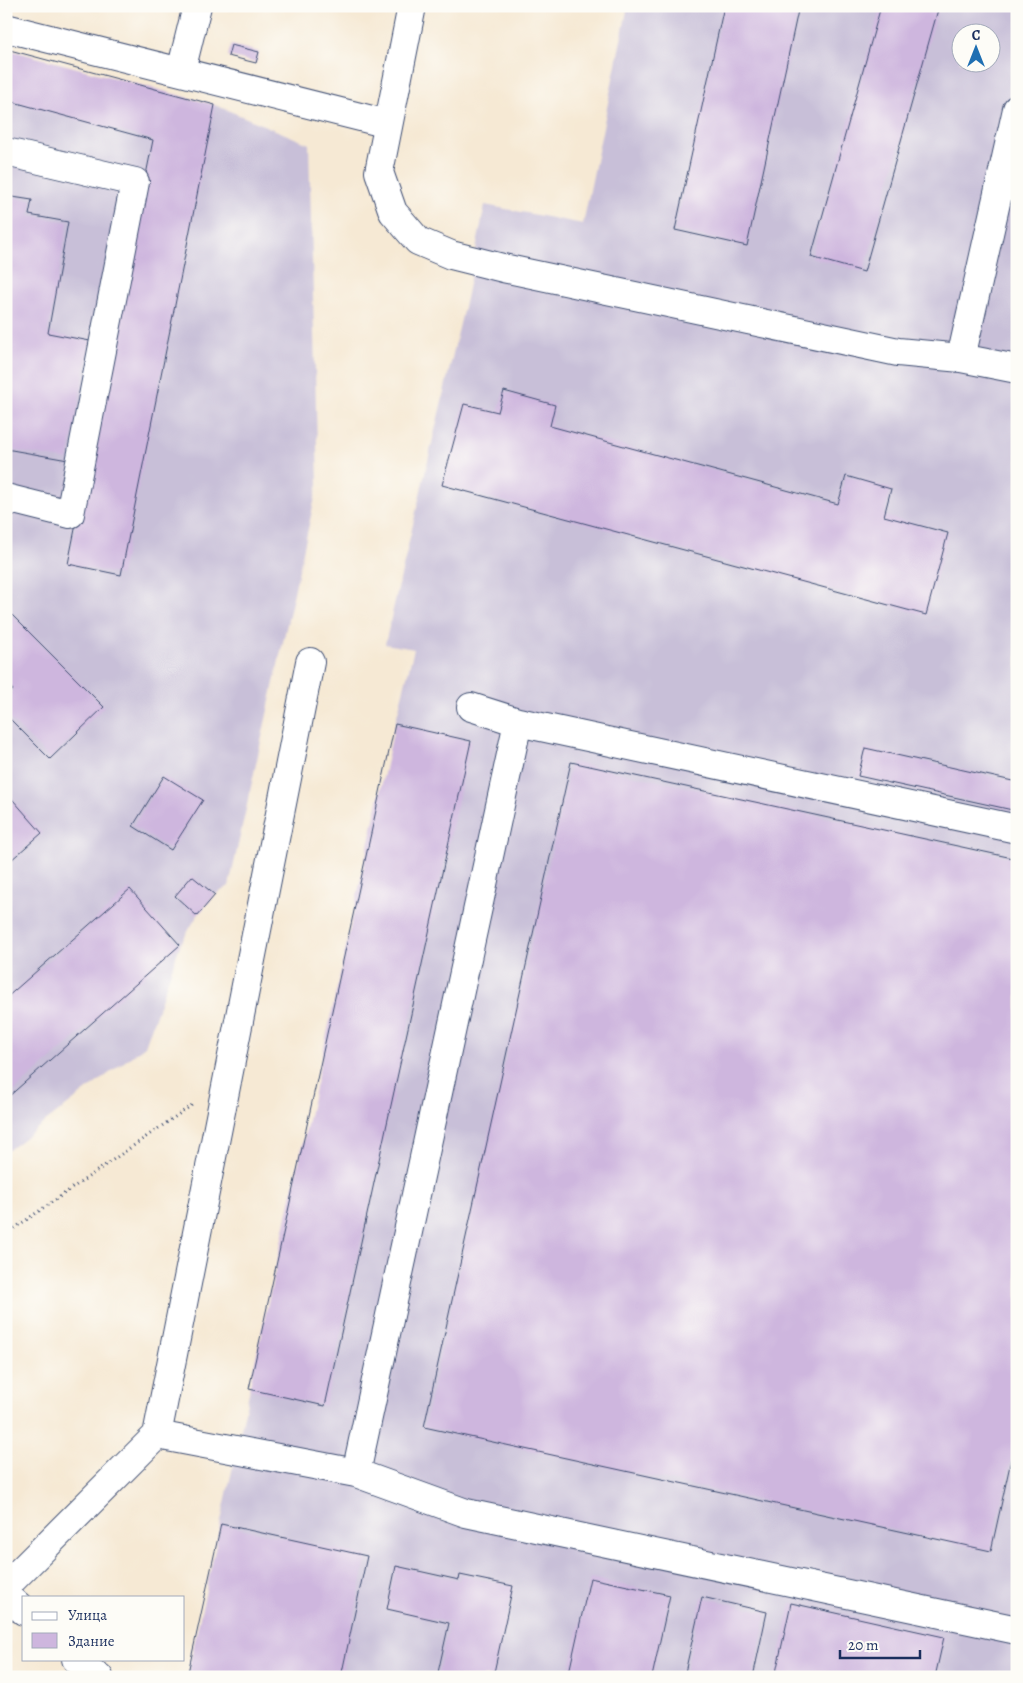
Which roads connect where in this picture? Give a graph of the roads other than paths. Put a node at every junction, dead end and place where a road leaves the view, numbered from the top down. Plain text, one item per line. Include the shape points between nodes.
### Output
1 (197, 6) edge
2 (412, 6) edge
3 (6, 28) edge
4 (181, 72) junction
5 (1017, 110) edge
6 (388, 124) junction
7 (6, 152) edge
8 (961, 358) junction
9 (1017, 369) edge
10 (6, 498) edge
11 (310, 662) dead end
12 (471, 707) dead end
13 (518, 722) junction
14 (1017, 830) edge
15 (157, 1435) junction
16 (356, 1473) junction
17 (6, 1586) edge
18 (6, 1595) edge
19 (22, 1609) edge
20 (1017, 1630) edge
21 (77, 1660) edge
22 (99, 1677) edge

1 - 4 street
2 - 6 street
3 - 4 street
4 - 6 street
5 - 8 street
6 - 8 street via 379,172 393,212 418,241 451,255 898,352
7 - 10 street via 135,182 70,514
8 - 9 street
11 - 15 street
12 - 13 street
13 - 14 street
13 - 16 street
15 - 16 street
15 - 17 street
16 - 20 street via 466,1514
18 - 19 street
21 - 22 street

